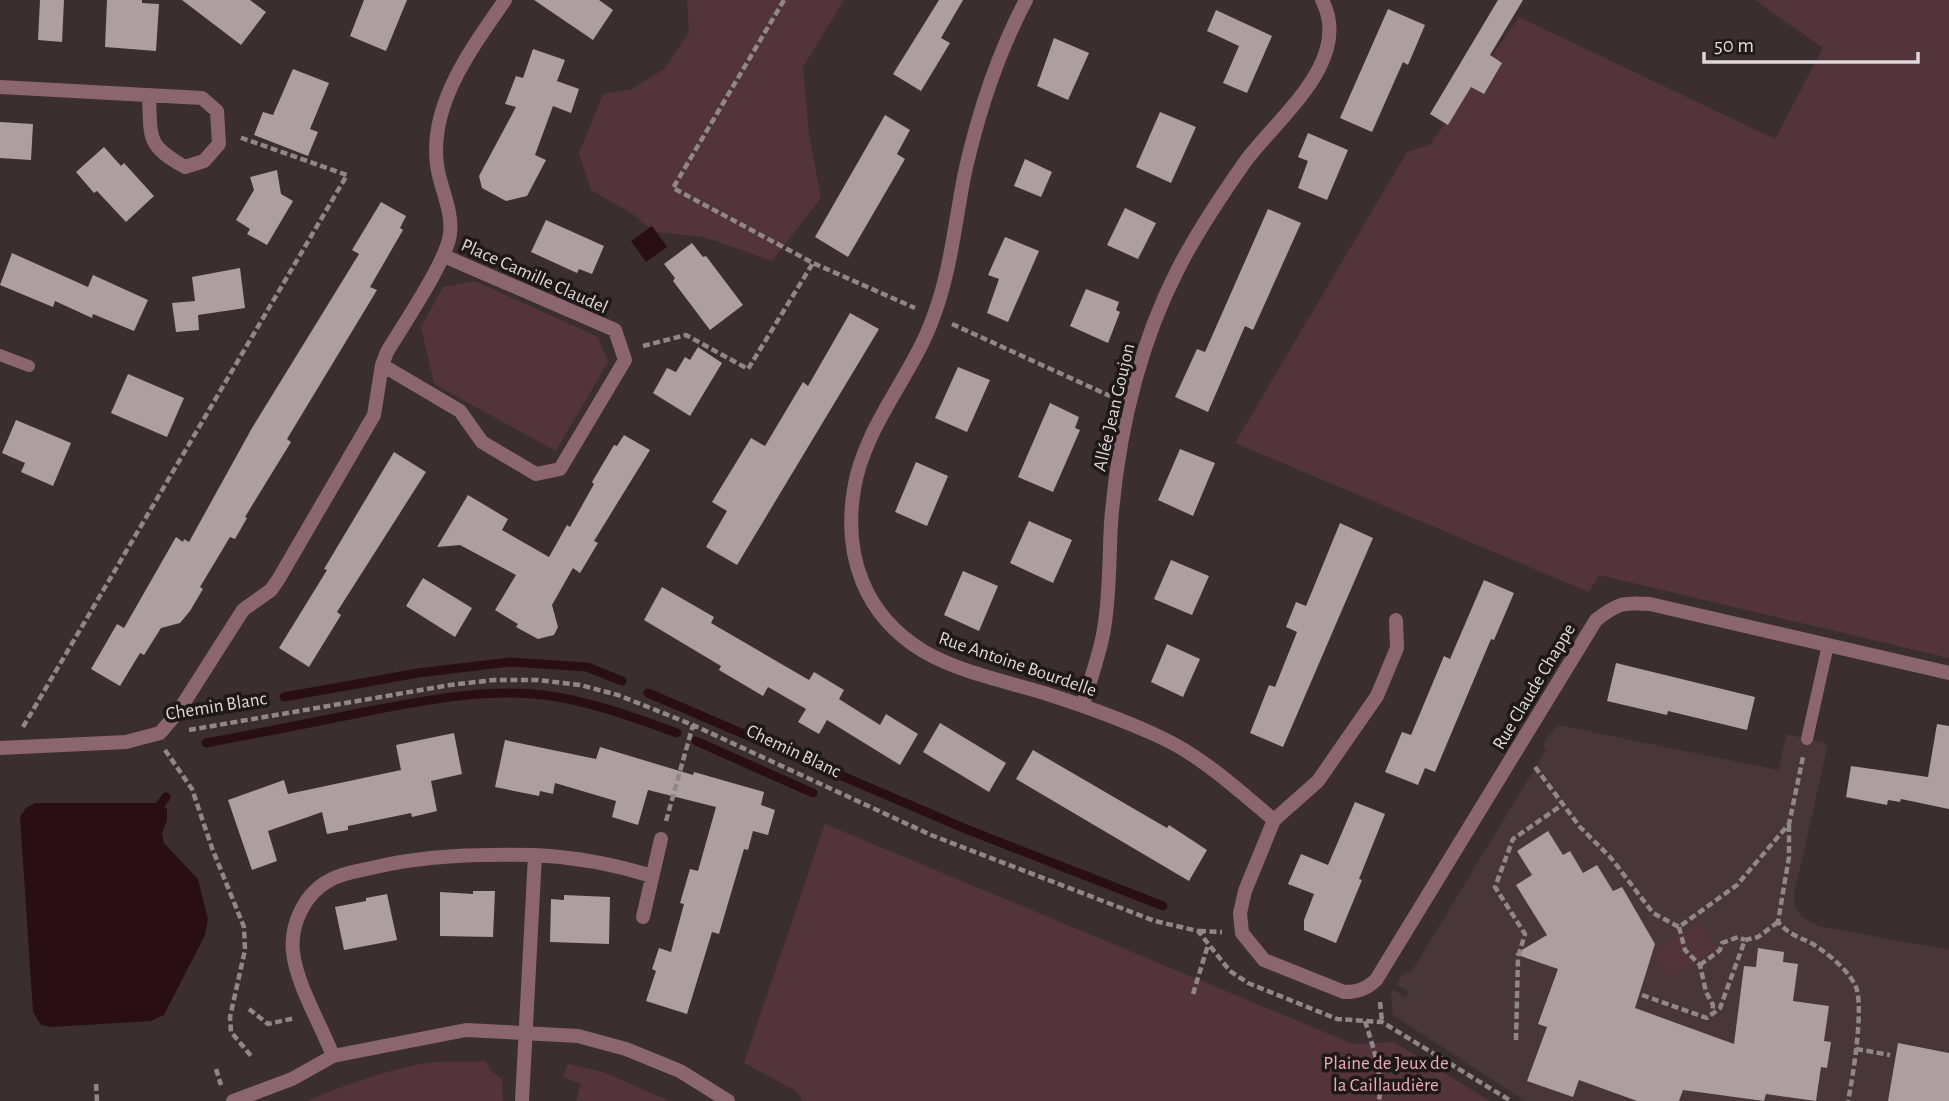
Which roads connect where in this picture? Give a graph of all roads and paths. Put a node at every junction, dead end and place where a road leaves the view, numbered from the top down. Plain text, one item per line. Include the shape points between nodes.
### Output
1 (505, 0) edge
2 (784, 0) edge
3 (1026, 0) edge
4 (1322, 0) edge
5 (0, 87) edge
6 (149, 96) junction
7 (218, 129) junction
8 (443, 256) junction
9 (813, 262) junction
10 (934, 316) junction
11 (622, 351) junction
12 (0, 355) edge
13 (382, 365) junction
14 (29, 366) dead end
15 (1130, 405) junction
16 (1396, 620) dead end
17 (1828, 645) junction
18 (1949, 673) edge
19 (1083, 705) junction
20 (693, 725) junction
21 (160, 733) junction
22 (1807, 739) joint
23 (5, 748) edge
24 (1535, 767) dead end
25 (1562, 805) junction
26 (1275, 820) junction
27 (1789, 824) junction
28 (661, 839) joint
29 (535, 855) junction
30 (652, 876) junction
31 (643, 917) dead end
32 (1778, 922) junction
33 (1679, 927) junction
34 (1745, 940) junction
35 (1208, 944) junction
36 (1700, 965) junction
37 (1193, 994) dead end
38 (1642, 996) dead end
39 (249, 1009) dead end
40 (315, 1012) junction
41 (1712, 1016) junction
42 (1365, 1021) junction
43 (527, 1032) junction
44 (1516, 1040) dead end
45 (1856, 1049) junction
46 (1890, 1055) dead end
47 (333, 1056) junction
48 (252, 1057) dead end
49 (96, 1084) dead end
50 (97, 1101) edge
51 (233, 1101) edge
52 (522, 1101) edge
53 (728, 1101) edge
54 (1379, 1101) edge
55 (1511, 1101) edge
56 (1849, 1101) edge

1 - 8 street via 455,79 439,121 437,166 450,216
2 - 9 path via 673,188
3 - 10 street, Rue Antoine Bourdelle via 982,109
4 - 15 street, Allée Jean Goujon via 1328,29 1325,55 1284,118 1247,160 1178,268 1140,361
5 - 6 street
6 - 7 street via 202,97 217,111
6 - 7 street via 151,138 164,155 186,167 204,161 219,144
7 - 23 path via 347,175
8 - 11 street, Place Camille Claudel via 615,330
8 - 13 street
9 - 10 path
9 - 11 path via 748,369 686,335
10 - 15 path
10 - 19 street, Rue Antoine Bourdelle via 867,449 855,486 850,524 856,567 870,598 893,628 924,651 959,667
11 - 13 street via 625,360 560,469 536,474 482,442 460,411
12 - 14 lane
13 - 21 street via 374,415 278,580 243,610
15 - 19 street, Allée Jean Goujon via 1117,470 1104,630
16 - 26 street via 1397,648 1377,696 1318,781
17 - 18 street, Rue Claude Chappe
17 - 22 lane
17 - 26 street, Rue Claude Chappe via 1650,604 1626,602 1610,609 1596,620 1376,980 1356,992 1344,992 1264,960 1242,933 1245,891
19 - 26 street, Rue Antoine Bourdelle via 1187,751
20 - 21 path, Chemin Blanc via 580,685 505,680
20 - 28 path
20 - 35 path, Chemin Blanc via 932,835 1155,921 1199,931
21 - 23 street, Chemin Blanc via 126,742
21 - 48 path via 166,752 192,789 244,926 245,950 230,1017 231,1032
22 - 27 path
24 - 25 path
25 - 33 path via 1653,913
25 - 44 path via 1513,839 1495,887 1525,934 1518,957
27 - 32 path via 1789,857
27 - 33 path via 1737,885
28 - 30 street
29 - 30 street via 613,864
29 - 40 street via 419,859 328,880 302,908 292,950
29 - 43 street
30 - 31 street
32 - 34 path via 1758,937
32 - 45 path via 1788,934 1815,945 1838,963 1856,988
33 - 36 path via 1685,950
34 - 36 path via 1738,937 1722,943 1720,950
34 - 41 path via 1720,1008
35 - 37 path
35 - 42 path, Chemin Blanc via 1230,971 1248,983 1337,1019
36 - 41 path
38 - 41 path
39 - 40 path via 268,1024
40 - 47 street
42 - 54 path via 1377,1061
42 - 55 path, Chemin Blanc via 1382,1022
43 - 47 street via 466,1030
43 - 52 street
43 - 53 street via 578,1036 626,1049 680,1071
45 - 46 path
45 - 56 path
47 - 51 street via 292,1079
49 - 50 path

